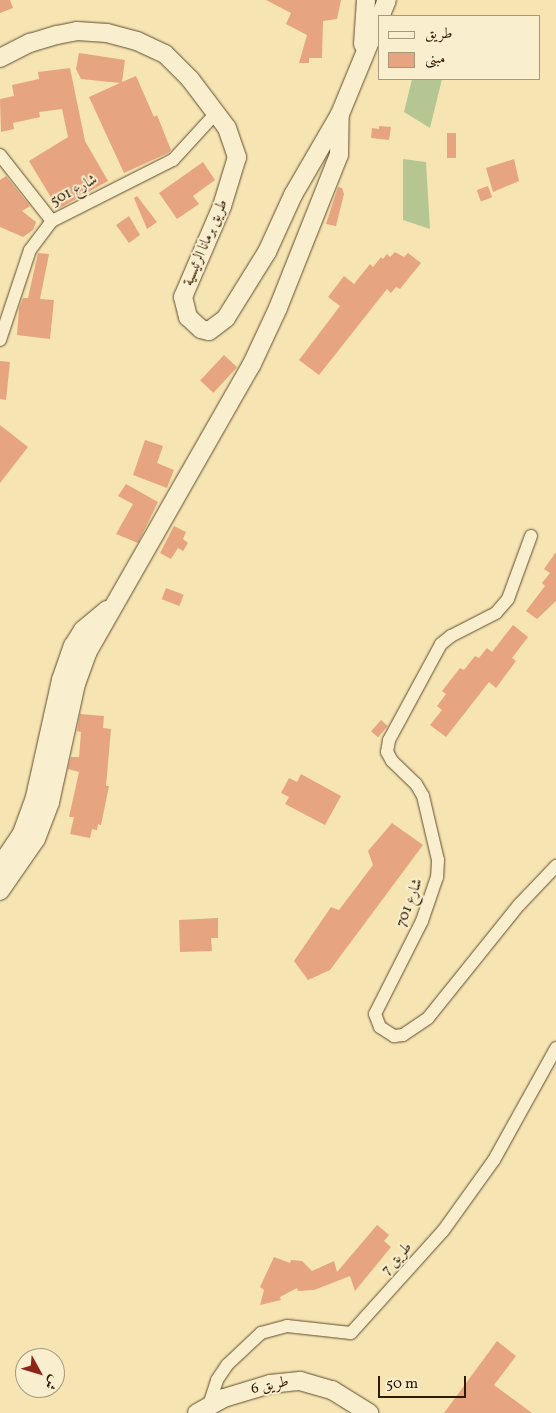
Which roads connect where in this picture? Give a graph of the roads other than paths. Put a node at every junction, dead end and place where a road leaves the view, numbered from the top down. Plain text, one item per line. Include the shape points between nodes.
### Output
1 (387, 0) edge
2 (364, 5) edge
3 (380, 15) edge
4 (378, 20) edge
5 (363, 54) junction
6 (0, 58) edge
7 (216, 113) junction
8 (340, 114) junction
9 (0, 155) edge
10 (52, 221) junction
11 (0, 340) edge
12 (530, 536) dead end
13 (113, 605) junction
14 (0, 866) edge
15 (556, 866) edge
16 (0, 890) edge
17 (556, 1048) edge
18 (203, 1409) edge
19 (369, 1413) edge

1 - 3 street, طريق برمانا الرئيسية
2 - 5 street
4 - 5 street, طريق برمانا الرئيسية
5 - 8 street, طريق برمانا الرئيسية
6 - 7 street, طريق برمانا الرئيسية via 30,42 57,35 76,31 107,33 137,41 164,54 190,79
7 - 8 street, طريق برمانا الرئيسية via 236,146 236,170 183,298 188,317 201,329 209,331 218,327 236,303 267,252 292,195
7 - 10 street, شارع 501 via 173,160
8 - 13 street via 339,155 259,349
9 - 10 street
10 - 11 street, شارع 501 via 27,256
12 - 15 street, شارع 701 via 508,599 496,613 442,644 388,740 387,752 392,761 416,784 423,796 438,860 437,877 422,921 375,1014 380,1027 394,1036 402,1035 428,1018 519,905
13 - 14 street via 83,630 73,646 61,680 35,797 22,832
13 - 16 street via 87,653 76,684 55,784 36,839
17 - 18 street, طريق 7 via 494,1160 449,1223 351,1333 287,1326 261,1333 241,1348 227,1365
18 - 19 street, طريق 6 via 270,1384 300,1381 332,1390

